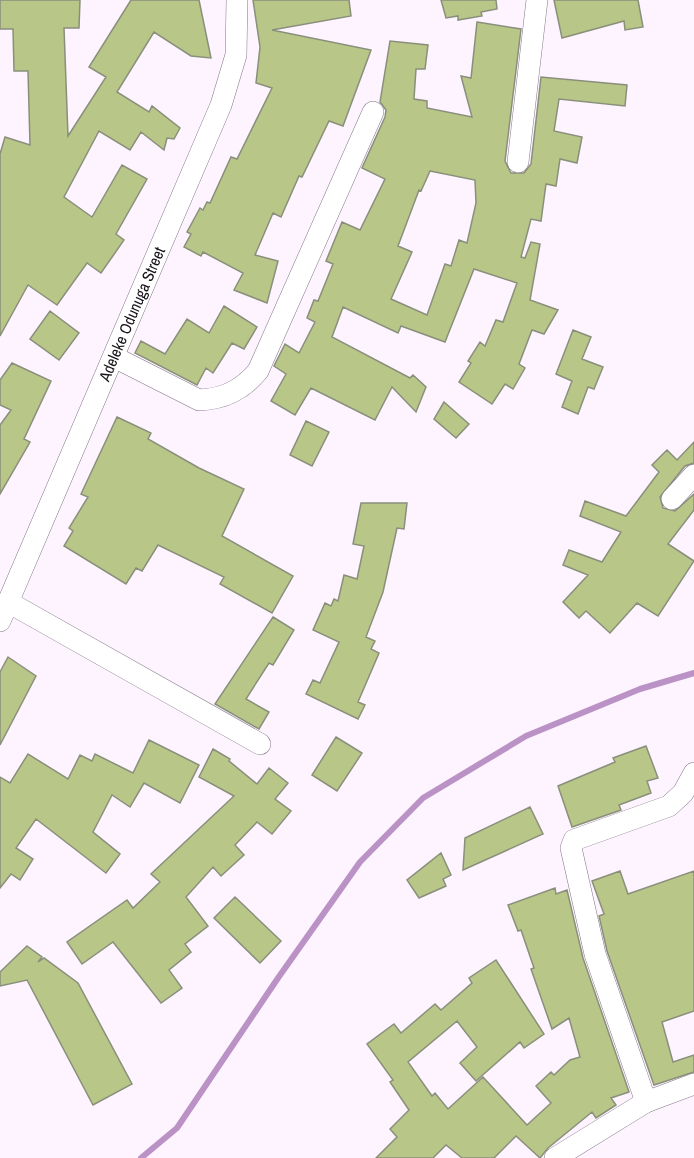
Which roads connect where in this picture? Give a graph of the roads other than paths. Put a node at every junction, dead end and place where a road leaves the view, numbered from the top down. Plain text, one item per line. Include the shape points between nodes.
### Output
1 (237, 0) edge
2 (537, 0) edge
3 (373, 112) dead end
4 (518, 162) dead end
5 (114, 357) junction
6 (694, 475) edge
7 (672, 498) dead end
8 (4, 612) edge
9 (260, 744) dead end
10 (694, 773) edge
11 (694, 1084) edge
12 (646, 1102) junction
13 (555, 1158) edge

1 - 5 street, Adeleke Odunuga Street via 236,55 221,105
2 - 4 street
3 - 5 street via 258,371 245,386 213,400 199,400
5 - 8 street, Adeleke Odunuga Street
6 - 7 street
8 - 9 street
10 - 12 street via 683,793 669,806 574,840 571,848 595,954
11 - 12 street
12 - 13 street

